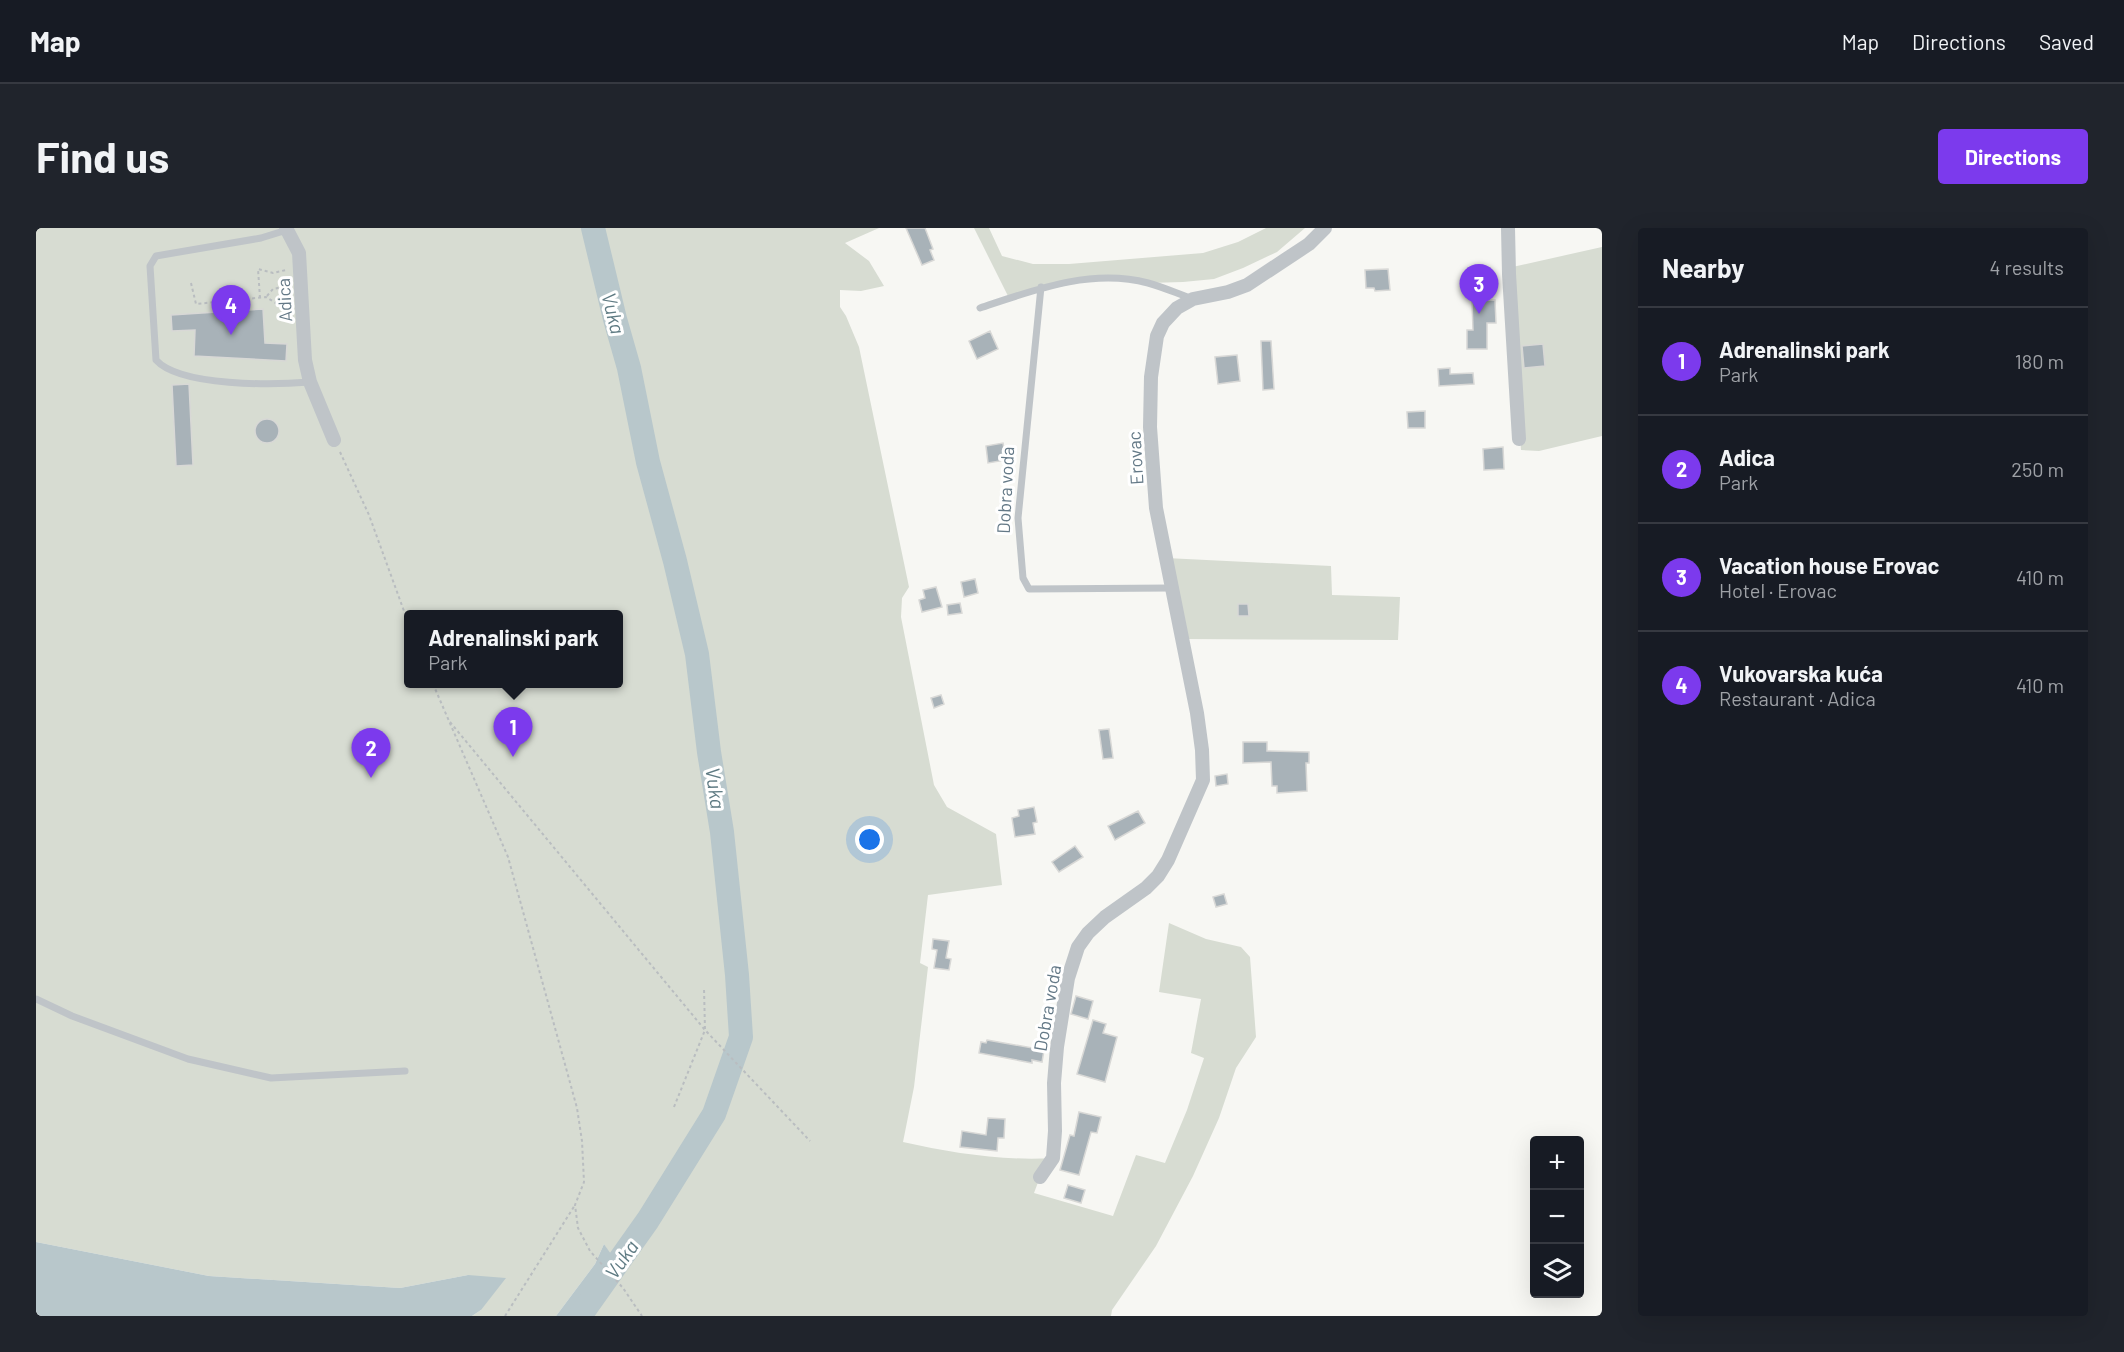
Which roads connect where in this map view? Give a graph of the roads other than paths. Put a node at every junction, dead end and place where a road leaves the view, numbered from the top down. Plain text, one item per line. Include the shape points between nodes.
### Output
1 (1326, 228) edge
2 (1508, 228) edge
3 (287, 229) edge
4 (1041, 287) junction
5 (1192, 299) junction
6 (980, 308) dead end
7 (310, 382) junction
8 (1519, 439) dead end
9 (334, 440) road end
10 (1171, 588) junction
11 (1203, 780) joint
12 (36, 999) edge
13 (405, 1071) dead end
14 (1040, 1177) dead end

1 - 5 street, Erovac via 1309,244 1247,285
2 - 8 street
3 - 7 street, Adica via 299,253 305,360
3 - 7 lane via 261,238 156,256 150,266 156,360 181,375 247,383
4 - 5 lane via 1068,281 1122,280 1148,283
4 - 6 lane
4 - 10 lane, Dobra voda via 1018,518 1023,578 1029,589
5 - 10 street, Erovac via 1177,308 1157,336 1151,377 1152,471
7 - 9 street, Adica
10 - 11 street, Erovac via 1197,713
11 - 14 street, Dobra voda via 1158,876 1105,917 1078,947 1068,978 1057,1047 1053,1158
12 - 13 lane via 188,1059 271,1078

